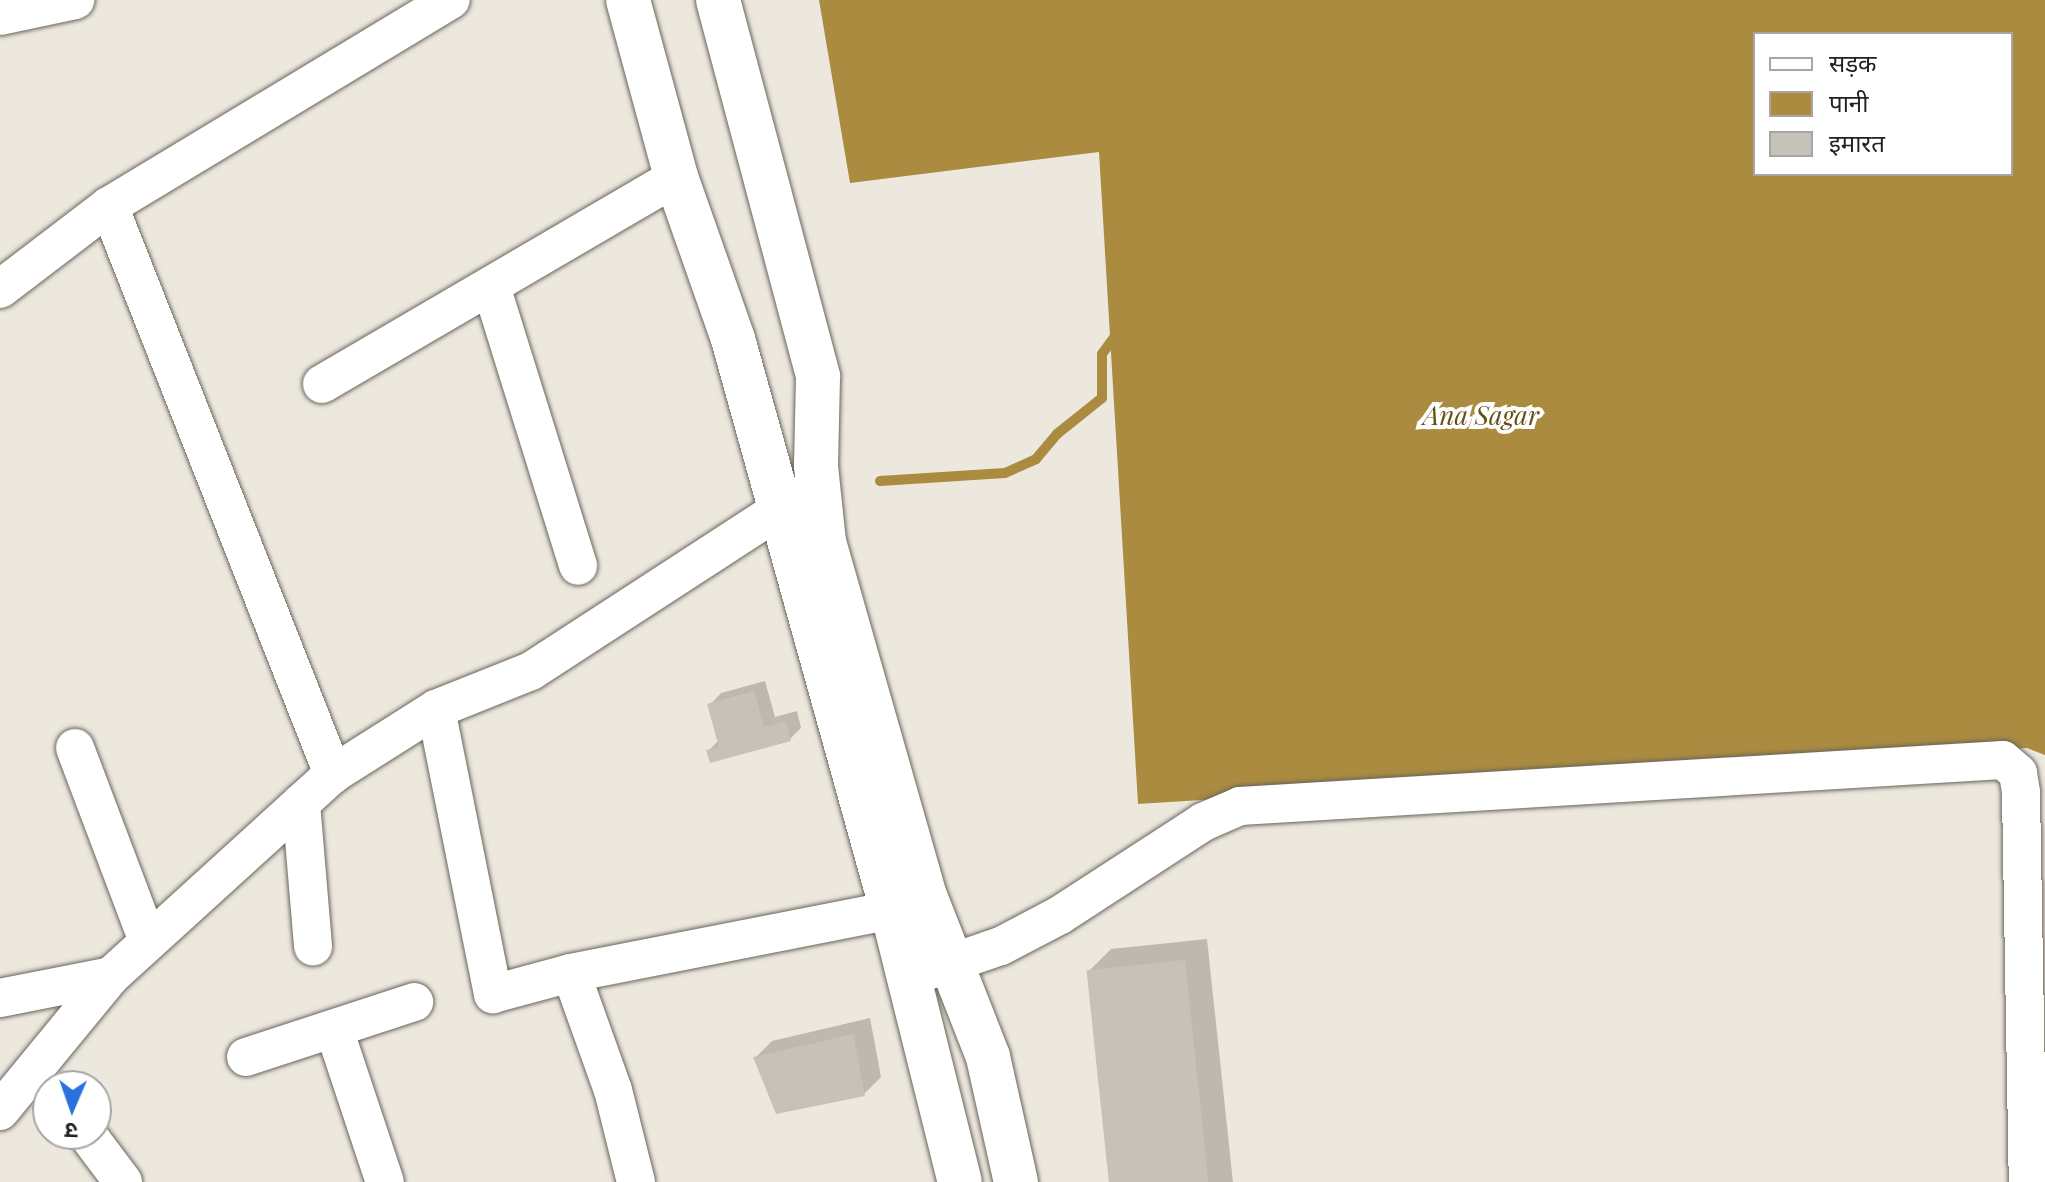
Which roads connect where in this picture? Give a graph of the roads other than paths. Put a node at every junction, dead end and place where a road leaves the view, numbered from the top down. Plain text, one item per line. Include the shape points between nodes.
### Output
1 (75, 0) edge
2 (451, 0) edge
3 (628, 0) edge
4 (718, 0) edge
5 (0, 16) edge
6 (676, 177) junction
7 (109, 206) junction
8 (491, 286) junction
9 (0, 288) edge
10 (322, 384) dead end
11 (818, 486) junction
12 (778, 506) junction
13 (578, 566) dead end
14 (436, 709) junction
15 (75, 748) dead end
16 (333, 774) junction
17 (301, 803) junction
18 (908, 903) junction
19 (148, 941) junction
20 (313, 947) dead end
21 (951, 963) junction
22 (571, 973) junction
23 (111, 976) junction
24 (906, 978) junction
25 (0, 998) edge
26 (414, 1002) dead end
27 (334, 1029) junction
28 (246, 1057) dead end
29 (48, 1070) edge
30 (32, 1086) edge
31 (0, 1111) edge
32 (99, 1150) edge
33 (123, 1182) edge
34 (385, 1182) edge
35 (636, 1182) edge
36 (960, 1182) edge
37 (1016, 1182) edge
38 (2028, 1182) edge

1 - 5 street
2 - 7 street
3 - 6 street
4 - 11 street via 818,377
6 - 8 street
6 - 12 street via 733,339
7 - 9 street
7 - 16 street
8 - 10 street
8 - 13 street
11 - 12 street
11 - 18 street via 824,542
12 - 14 street via 531,671
12 - 18 street
14 - 16 street
14 - 22 street via 493,994
15 - 19 street
16 - 17 street
17 - 19 street
17 - 20 street
18 - 21 street
18 - 22 street
18 - 24 street
19 - 23 street
21 - 24 street
21 - 37 street via 988,1057
21 - 38 street via 1001,946 1060,915 1203,822 1240,806 2003,760 2018,773 2021,793
22 - 35 street via 613,1090
23 - 25 street
23 - 29 street
24 - 36 street
26 - 27 street
27 - 28 street
27 - 34 street
30 - 31 street
32 - 33 street

